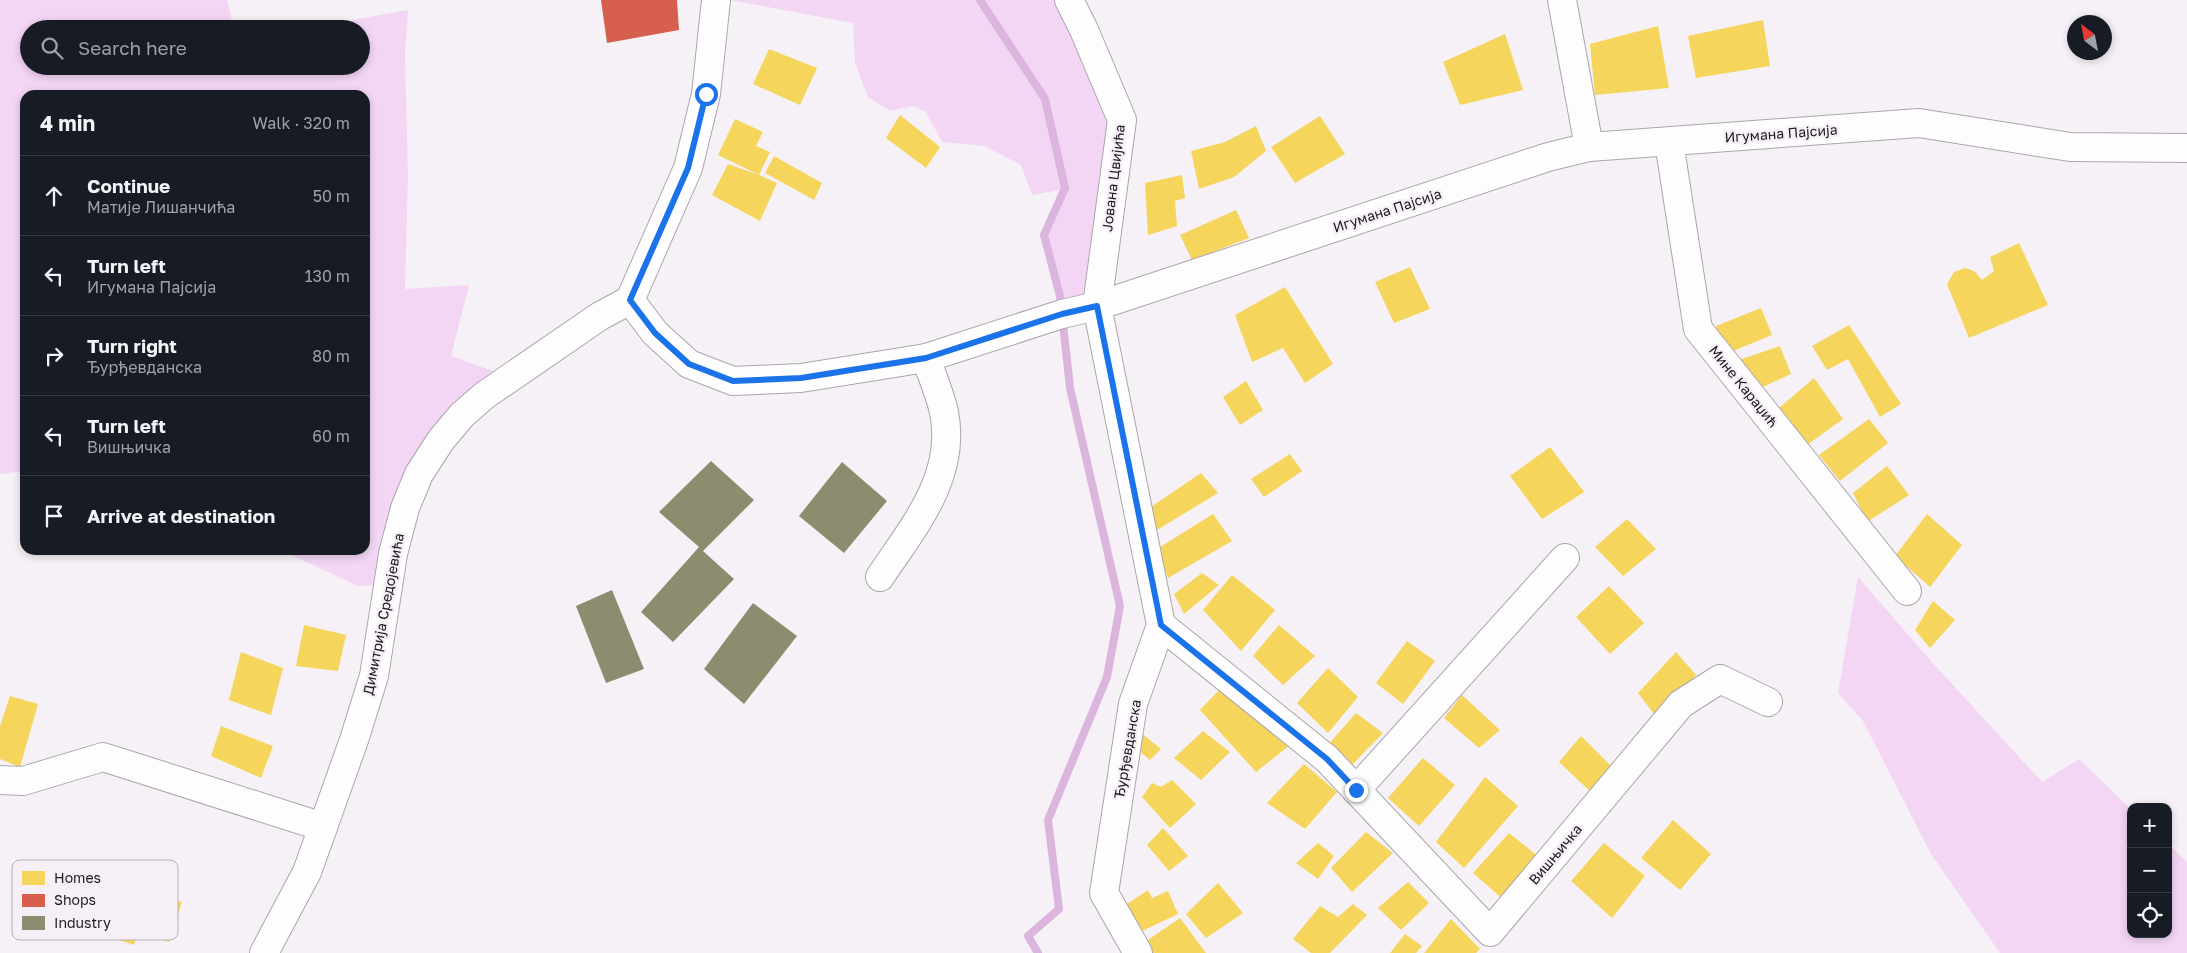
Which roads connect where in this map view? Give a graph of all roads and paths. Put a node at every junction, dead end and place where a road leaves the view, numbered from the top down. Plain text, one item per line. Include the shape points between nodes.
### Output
1 (716, 0) edge
2 (1069, 0) edge
3 (1562, 0) edge
4 (1669, 142) junction
5 (1589, 147) junction
6 (2187, 148) edge
7 (630, 300) junction
8 (1097, 306) junction
9 (926, 358) junction
10 (1565, 558) dead end
11 (880, 577) dead end
12 (1907, 592) dead end
13 (1161, 625) junction
14 (1768, 702) dead end
15 (0, 780) edge
16 (1356, 790) junction
17 (323, 827) junction
18 (264, 953) edge
19 (1138, 953) edge

1 - 7 street via 706,94 688,168
2 - 8 street, Јована Цвијића via 1122,120
3 - 5 street
4 - 5 street, Игумана Пајсија
4 - 6 street, Игумана Пајсија via 1919,123 2070,147
4 - 12 street, Мине Караџић via 1698,329
5 - 8 street, Игумана Пајсија via 1539,160
7 - 9 street, Игумана Пајсија via 655,333 689,364 733,381 801,378
7 - 17 street, Димитрија Средојевића via 600,316 484,396 441,440 419,474 405,508 393,554 374,676
8 - 9 street, Игумана Пајсија via 1062,314
8 - 13 street
9 - 11 street via 944,412 946,453 932,498
10 - 16 street
13 - 16 street, Вишњичка via 1327,759
13 - 19 street, Ђурђевданска via 1133,704 1104,893
14 - 16 street, Вишњичка via 1720,679 1681,704 1490,932
15 - 17 street via 23,781 104,757
17 - 18 street, Димитрија Средојевића via 307,872

